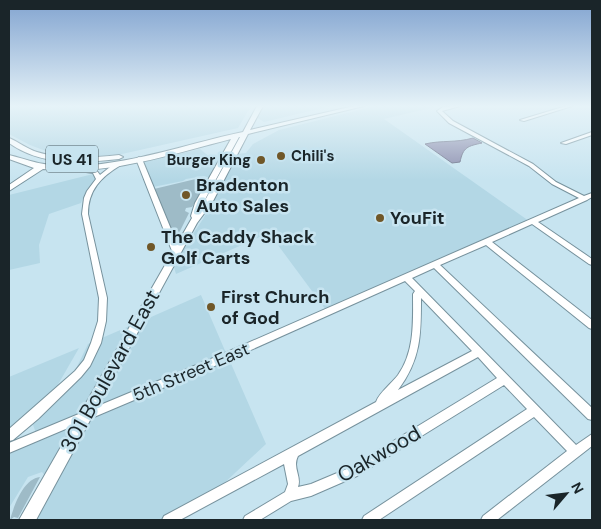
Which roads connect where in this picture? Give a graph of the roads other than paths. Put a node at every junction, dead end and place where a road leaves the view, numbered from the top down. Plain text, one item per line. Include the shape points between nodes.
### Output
1 (247, 131) edge
2 (268, 131) edge
3 (466, 131) edge
4 (242, 132) junction
5 (592, 133) edge
6 (9, 140) edge
7 (564, 143) dead end
8 (191, 147) junction
9 (234, 156) junction
10 (9, 157) edge
11 (49, 157) junction
12 (139, 157) junction
13 (221, 163) junction
14 (119, 164) junction
15 (36, 166) junction
16 (72, 168) junction
17 (11, 179) edge
18 (99, 179) junction
19 (9, 189) edge
20 (586, 198) edge
21 (193, 222) junction
22 (532, 222) junction
23 (487, 242) junction
24 (176, 251) junction
25 (592, 262) edge
26 (435, 265) junction
27 (406, 277) junction
28 (419, 291) junction
29 (592, 325) edge
30 (479, 352) junction
31 (505, 380) junction
32 (376, 407) junction
33 (535, 410) junction
34 (592, 415) edge
35 (86, 417) junction
36 (26, 423) junction
37 (9, 436) edge
38 (32, 439) junction
39 (592, 439) edge
40 (9, 448) edge
41 (296, 450) junction
42 (575, 452) junction
43 (289, 496) junction
44 (28, 520) edge
45 (168, 520) edge
46 (249, 520) edge
47 (368, 520) edge
48 (487, 520) edge

1 - 4 main road, US 41
2 - 9 main road via 253,138
3 - 20 street via 535,167 561,187
4 - 8 main road, US 41
4 - 9 main road, 301 Boulevard East
4 - 12 main road, US 41
4 - 13 main road, 301 Boulevard East
5 - 7 street
6 - 11 main road, US 41 via 23,149
8 - 12 main road, US 41
8 - 13 main road via 218,148 222,154
9 - 21 main road, 301 Boulevard East via 208,203
10 - 15 main road, US 41
11 - 12 main road, US 41
11 - 15 main road
12 - 14 main road, US 41
12 - 24 street
13 - 21 main road, 301 Boulevard East via 199,203
14 - 16 main road, US 41
14 - 18 street
15 - 16 main road, US 41
15 - 17 main road
15 - 19 main road
16 - 18 street via 95,172
18 - 36 street via 84,204 103,298 96,344 78,374
20 - 22 street, 5th Street East
21 - 24 main road, 301 Boulevard East
22 - 23 street, 5th Street East
22 - 25 street
23 - 26 street, 5th Street East
23 - 29 street
24 - 35 main road, 301 Boulevard East
26 - 27 street, 5th Street East
26 - 34 street
27 - 28 street
27 - 35 street, 5th Street East
28 - 30 street
28 - 32 street via 417,341 413,356 400,381
30 - 31 street
30 - 32 street
31 - 33 street
31 - 43 street, Oakwood via 353,472
32 - 41 street
33 - 42 street
33 - 47 street
35 - 38 street, 5th Street East
35 - 44 main road, 301 Boulevard East
36 - 37 street
36 - 38 street
38 - 40 street, 5th Street East
39 - 42 street
41 - 43 street via 289,462 294,484
41 - 45 street
42 - 48 street
43 - 46 street, Oakwood

